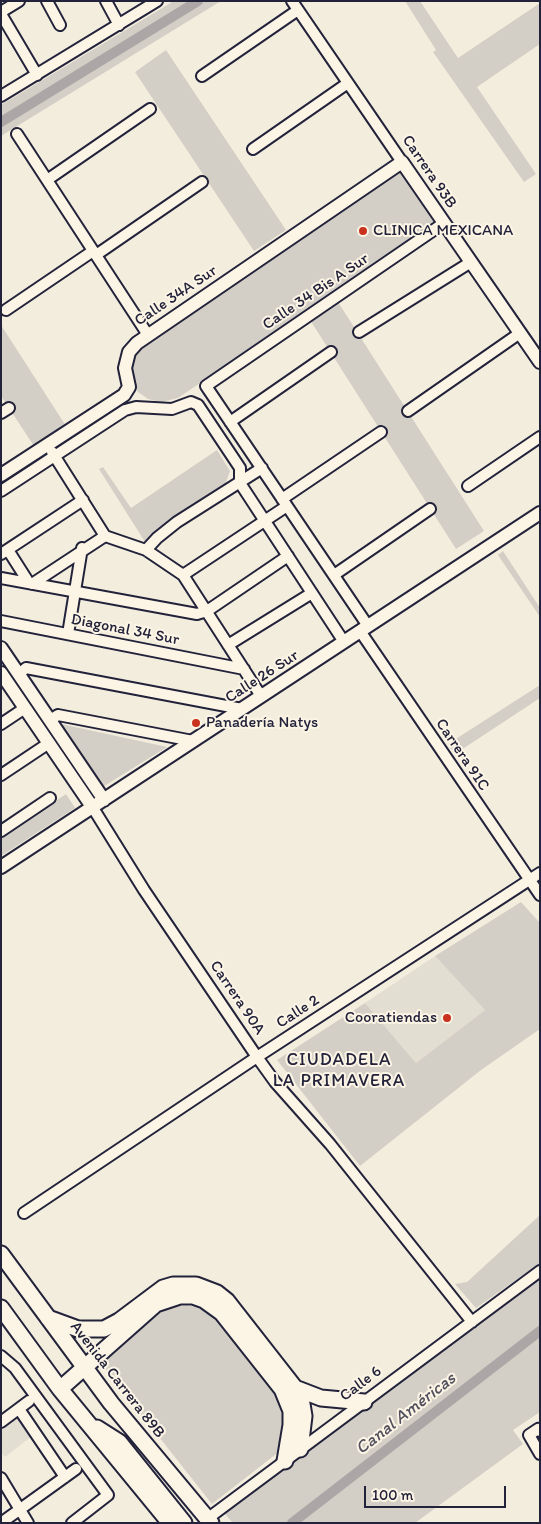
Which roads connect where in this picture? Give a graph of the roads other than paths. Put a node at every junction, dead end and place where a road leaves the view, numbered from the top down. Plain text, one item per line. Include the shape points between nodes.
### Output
1 (19, 1) edge
2 (47, 1) edge
3 (106, 1) edge
4 (158, 1) edge
5 (296, 4) edge
6 (1, 13) edge
7 (60, 24) dead end
8 (119, 25) junction
9 (36, 75) junction
10 (202, 76) dead end
11 (348, 83) junction
12 (1, 96) edge
13 (150, 109) dead end
14 (17, 134) dead end
15 (253, 149) dead end
16 (402, 162) junction
17 (47, 180) junction
18 (202, 182) dead end
19 (444, 223) junction
20 (94, 253) junction
21 (471, 262) junction
22 (6, 310) dead end
23 (359, 332) dead end
24 (520, 333) junction
25 (148, 335) junction
26 (331, 352) dead end
27 (540, 362) edge
28 (206, 386) joint
29 (212, 395) junction
30 (198, 405) junction
31 (408, 411) dead end
32 (230, 422) junction
33 (381, 432) dead end
34 (540, 437) edge
35 (47, 445) junction
36 (55, 456) junction
37 (262, 468) junction
38 (1, 475) edge
39 (240, 483) junction
40 (468, 486) dead end
41 (1, 491) edge
42 (82, 500) junction
43 (285, 502) junction
44 (430, 510) dead end
45 (540, 513) edge
46 (265, 521) junction
47 (105, 536) junction
48 (82, 548) junction
49 (146, 550) junction
50 (4, 552) edge
51 (288, 556) junction
52 (183, 575) junction
53 (334, 575) junction
54 (1, 578) edge
55 (30, 583) junction
56 (74, 592) junction
57 (312, 593) junction
58 (206, 611) junction
59 (1, 621) edge
60 (364, 629) junction
61 (68, 634) junction
62 (344, 642) junction
63 (228, 644) junction
64 (1, 648) edge
65 (244, 669) junction
66 (1, 674) edge
67 (19, 674) junction
68 (261, 696) junction
69 (25, 708) junction
70 (242, 709) junction
71 (50, 720) junction
72 (1, 724) edge
73 (193, 741) junction
74 (49, 743) junction
75 (1, 775) edge
76 (50, 798) dead end
77 (104, 800) junction
78 (92, 808) junction
79 (1, 830) edge
80 (1, 867) edge
81 (540, 873) edge
82 (530, 880) junction
83 (540, 895) edge
84 (257, 1057) junction
85 (24, 1213) dead end
86 (1, 1254) edge
87 (540, 1271) edge
88 (1, 1308) edge
89 (48, 1318) junction
90 (472, 1322) junction
91 (3, 1361) edge
92 (84, 1367) junction
93 (296, 1388) junction
94 (60, 1389) junction
95 (29, 1401) dead end
96 (364, 1402) junction
97 (18, 1409) junction
98 (1, 1422) edge
99 (87, 1423) junction
100 (540, 1431) edge
101 (300, 1449) junction
102 (540, 1454) edge
103 (285, 1461) junction
104 (76, 1469) dead end
105 (65, 1477) junction
106 (1, 1478) edge
107 (19, 1510) junction
108 (206, 1521) edge
109 (1, 1523) edge
110 (28, 1523) edge
111 (72, 1523) edge
112 (170, 1523) edge
113 (184, 1523) edge

1 - 6 street
2 - 7 street
3 - 8 street
4 - 8 street
5 - 10 street
5 - 11 street, Carrera 93B
6 - 9 street
8 - 9 street
9 - 12 street
11 - 15 street
11 - 16 street, Carrera 93B
13 - 17 street
14 - 17 street
16 - 19 street, Carrera 93B
16 - 25 street, Calle 34A Sur
17 - 20 street
18 - 20 street
19 - 21 street, Carrera 93B
19 - 28 street, Calle 34 Bis A Sur
20 - 22 street
20 - 25 street
21 - 23 street
21 - 24 street, Carrera 93B
24 - 27 street, Carrera 93B
24 - 31 street
25 - 35 street, Calle 34A Sur via 129,352 126,368 128,392
26 - 32 street
28 - 29 street, Carrera 91C
29 - 30 street
29 - 32 street, Carrera 91C
30 - 36 street via 191,402 172,409 131,408
30 - 39 street via 240,468
32 - 37 street, Carrera 91C
33 - 43 street
34 - 40 street
35 - 36 street
35 - 38 street, Calle 34A Sur
36 - 41 street
36 - 42 street
37 - 39 street
37 - 43 street, Carrera 91C
39 - 46 street
39 - 49 street via 177,522
42 - 47 street
42 - 50 street
43 - 46 street
43 - 53 street, Carrera 91C
44 - 53 street
45 - 60 street, Calle 26 Sur
46 - 51 street
46 - 52 street
47 - 48 street
47 - 49 street
48 - 55 street
48 - 56 street
49 - 52 street
50 - 55 street
51 - 57 street
51 - 58 street
52 - 58 street
53 - 60 street, Carrera 91C
54 - 55 street
55 - 56 street
56 - 58 street via 189,613
56 - 61 street
57 - 62 street
57 - 63 street
58 - 63 street
59 - 61 street, Diagonal 34 Sur
60 - 62 street, Calle 26 Sur
60 - 82 street, Carrera 91C
61 - 65 street, Diagonal 34 Sur
62 - 68 street, Calle 26 Sur
63 - 65 street
64 - 67 street
65 - 68 street
66 - 69 street, Carrera 90A
67 - 70 street via 26,668
67 - 71 street
68 - 70 street, Calle 26 Sur
69 - 72 street
69 - 74 street, Carrera 90A
70 - 73 street, Calle 26 Sur
71 - 73 street via 58,715
71 - 77 street
73 - 77 street, Calle 26 Sur
74 - 75 street
74 - 78 street, Carrera 90A
76 - 79 street
77 - 78 street, Calle 26 Sur
78 - 80 street, Calle 26 Sur
78 - 84 street, Carrera 90A
81 - 82 street, Calle 2
82 - 83 street, Carrera 91C
82 - 84 street, Calle 2
84 - 85 street, Calle 2
84 - 90 street, Carrera 90A
86 - 89 main road, Avenida Carrera 89B
87 - 90 street, Calle 6
88 - 94 main road
89 - 92 main road, Avenida Carrera 89B
89 - 93 main road via 78,1329 104,1329 119,1322 163,1288 185,1284 207,1288 227,1301
90 - 96 street, Calle 6
91 - 111 street via 16,1368 108,1495
92 - 94 main road
92 - 103 main road via 156,1304 180,1296 204,1300 222,1313 282,1389 291,1411 292,1426
92 - 108 main road, Avenida Carrera 89B
93 - 96 main road via 321,1398
93 - 101 main road via 304,1416
94 - 99 main road
95 - 97 street
96 - 101 street, Calle 6
97 - 98 street
97 - 105 street
99 - 112 main road
99 - 113 main road via 119,1442
100 - 102 street via 538,1429 529,1435
101 - 103 street, Calle 6
103 - 108 street, Calle 6
104 - 105 street
105 - 107 street
106 - 107 street
107 - 109 street
107 - 110 street

